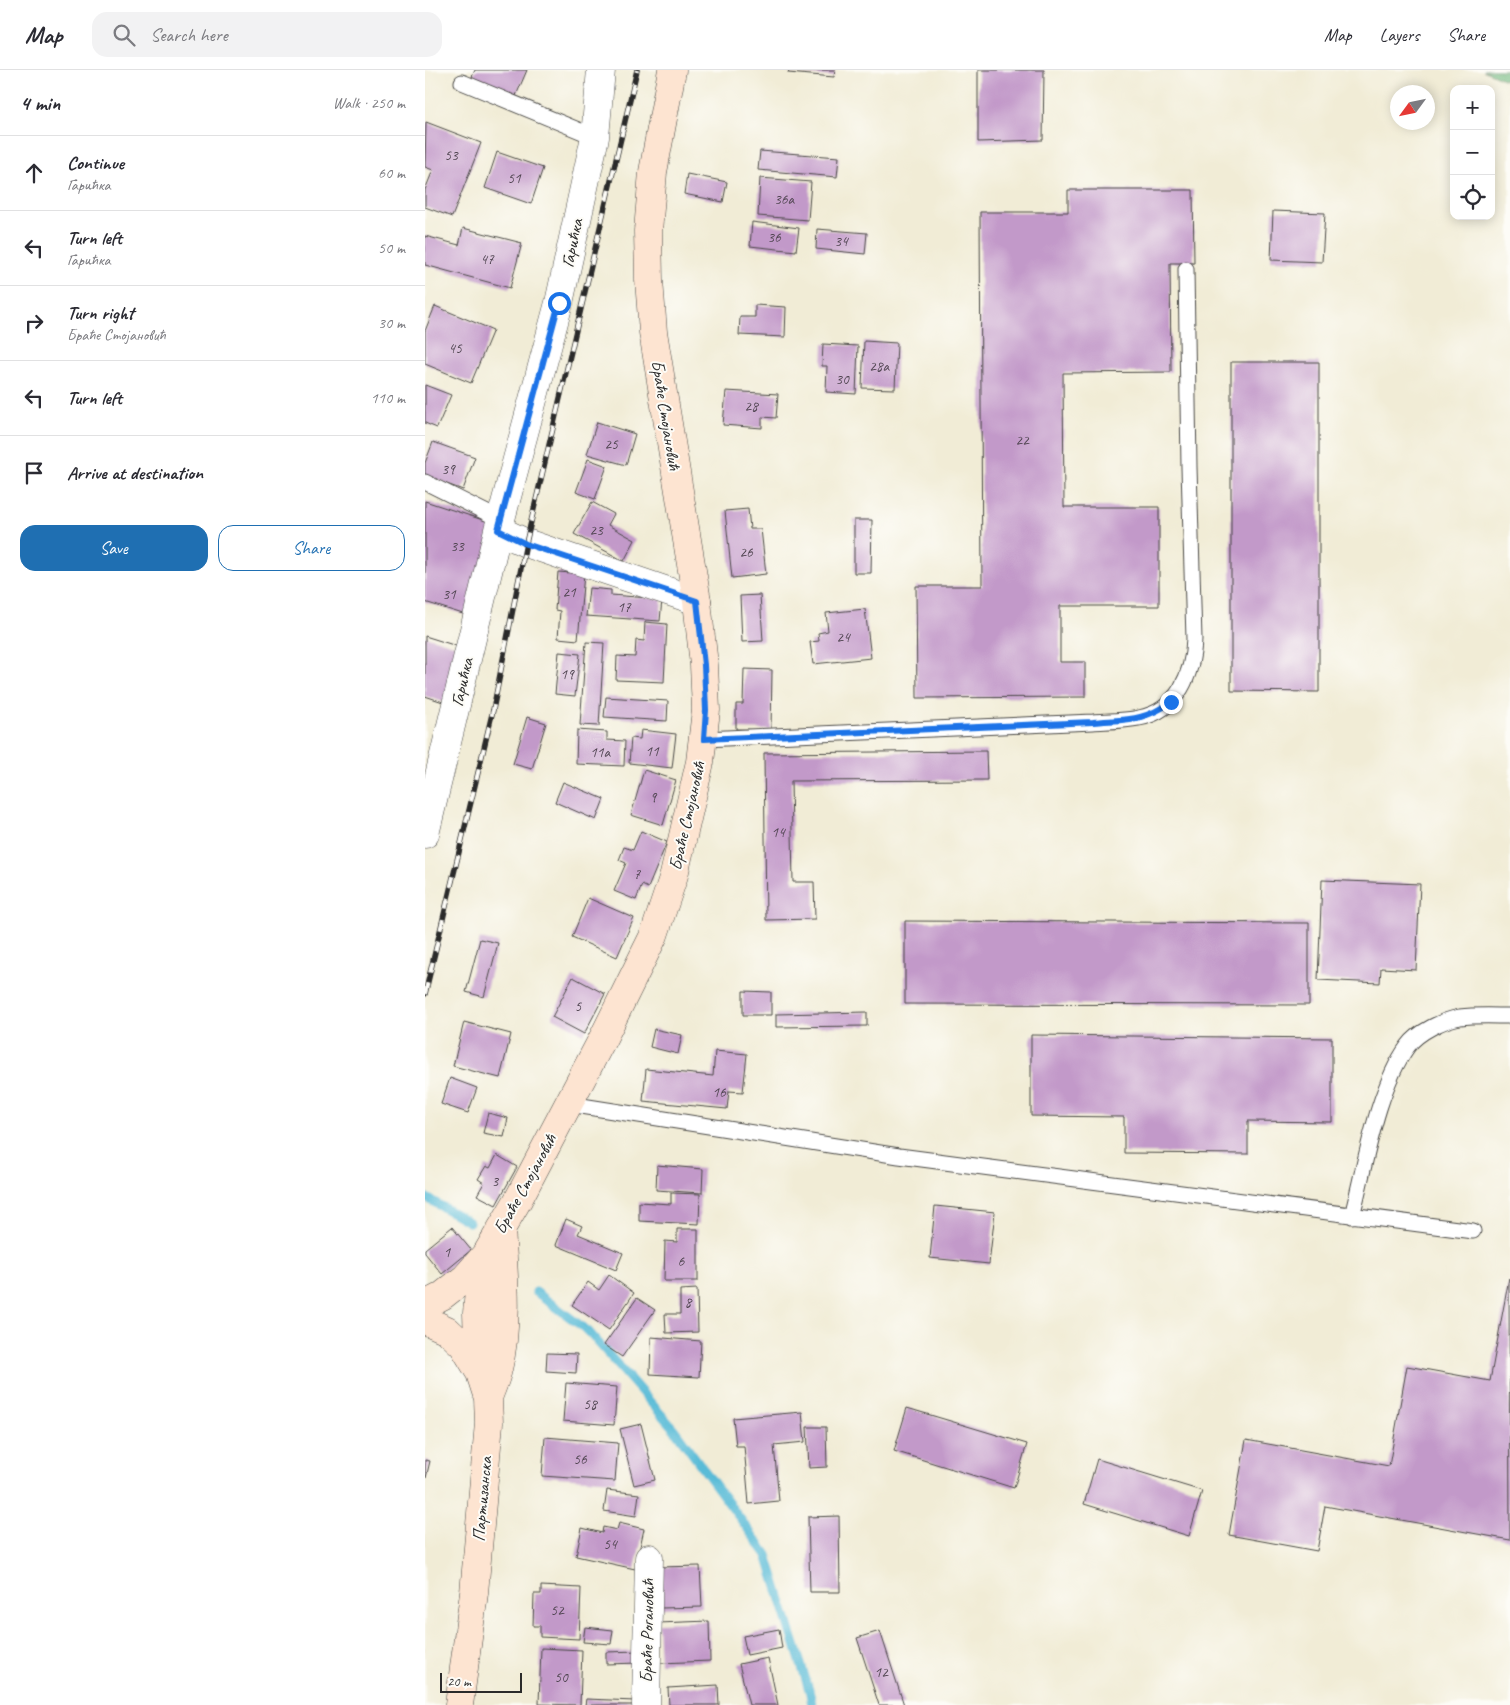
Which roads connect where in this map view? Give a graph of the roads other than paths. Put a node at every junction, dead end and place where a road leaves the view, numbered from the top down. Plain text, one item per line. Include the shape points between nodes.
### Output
1 (601, 70) edge
2 (672, 70) edge
3 (462, 82) dead end
4 (595, 137) junction
5 (1186, 268) dead end
6 (425, 482) edge
7 (499, 525) junction
8 (697, 601) junction
9 (704, 739) junction
10 (431, 791) edge
11 (425, 834) edge
12 (1510, 1016) edge
13 (569, 1104) junction
14 (1352, 1216) junction
15 (501, 1229) junction
16 (1473, 1231) dead end
17 (487, 1253) junction
18 (425, 1305) edge
19 (425, 1320) edge
20 (484, 1386) junction
21 (649, 1558) dead end
22 (459, 1705) edge
23 (646, 1705) edge

1 - 4 street, Гарићка
2 - 8 main road, Браће Стојановић via 653,172 648,231 649,280 653,332
3 - 4 lane
4 - 7 street, Гарићка via 559,303
5 - 9 lane via 1194,639 1187,678 1171,702 1139,718
6 - 7 lane
7 - 8 street via 526,544
7 - 10 street, Гарићка
8 - 9 main road, Браће Стојановић via 704,665
9 - 13 main road, Браће Стојановић via 674,876 654,935
10 - 11 street, Гарићка
12 - 14 lane via 1460,1017 1427,1031 1409,1045 1392,1072
13 - 14 lane via 899,1156
13 - 15 main road, Браће Стојановић
14 - 16 lane
15 - 17 main road, Браће Стојановић
15 - 20 main road via 503,1340 498,1368
17 - 18 main road, Браће Стојановић via 465,1278
17 - 20 main road, Браће Стојановић via 477,1313
19 - 20 main road, Партизанска via 447,1330 463,1345
20 - 22 main road, Партизанска via 489,1423
21 - 23 street, Браће Рогановић

